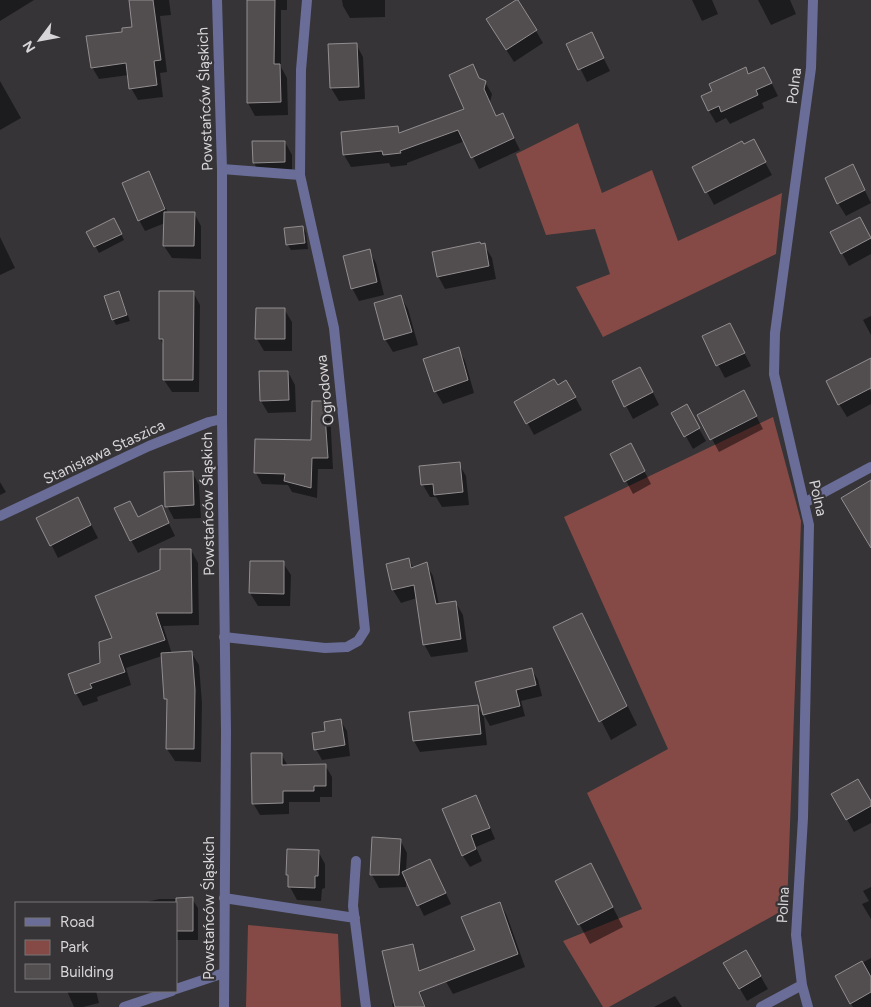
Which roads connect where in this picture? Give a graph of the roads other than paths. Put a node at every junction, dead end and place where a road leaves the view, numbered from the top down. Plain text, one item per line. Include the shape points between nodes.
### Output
1 (217, 0) edge
2 (307, 0) edge
3 (813, 0) edge
4 (222, 168) junction
5 (300, 175) junction
6 (222, 420) junction
7 (871, 467) edge
8 (804, 503) junction
9 (0, 516) edge
10 (224, 637) junction
11 (356, 861) dead end
12 (224, 898) junction
13 (355, 918) junction
14 (224, 973) junction
15 (802, 985) junction
16 (178, 988) edge
17 (169, 992) edge
18 (124, 1007) edge
19 (224, 1007) edge
20 (366, 1007) edge
21 (762, 1007) edge
22 (808, 1007) edge

1 - 4 street, Powstańców Śląskich
2 - 5 street, Ogrodowa via 301,70
3 - 8 street, Polna via 811,68 774,350 774,374
4 - 5 street
4 - 6 street, Powstańców Śląskich
5 - 10 street, Ogrodowa via 334,328 365,630 358,641 347,647 325,648
6 - 9 street, Stanisława Staszica via 149,446
6 - 10 street, Powstańców Śląskich
7 - 8 street
8 - 15 street, Polna via 810,526 807,702 796,935
10 - 12 street, Powstańców Śląskich
11 - 13 street
12 - 13 street
12 - 14 street, Powstańców Śląskich
13 - 20 street
14 - 16 street
14 - 19 street, Powstańców Śląskich
15 - 21 street
15 - 22 street, Polna
17 - 18 street

